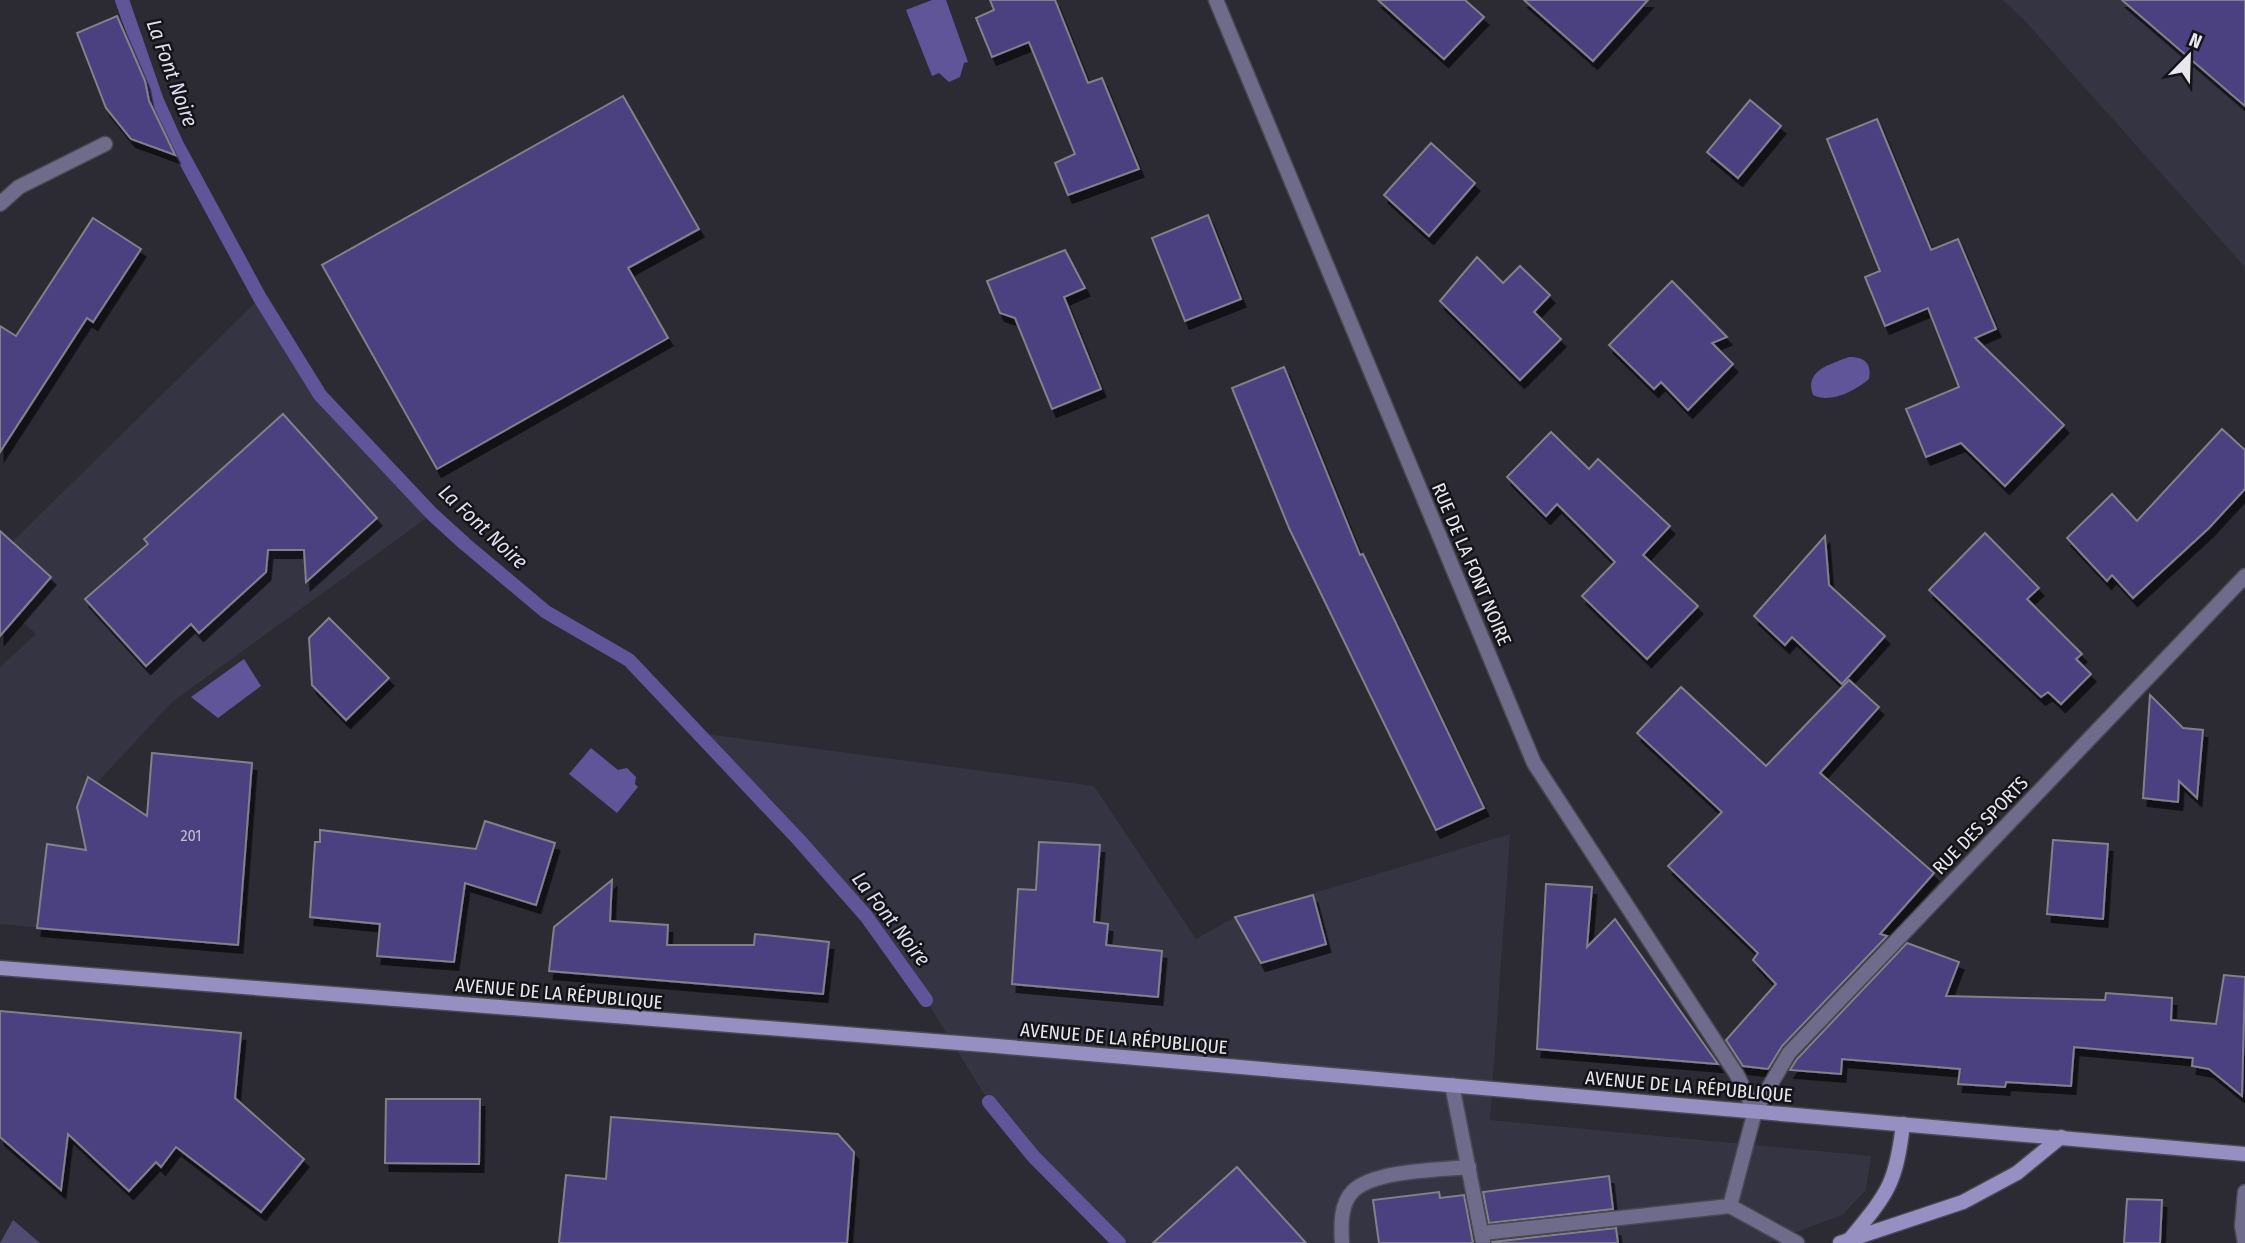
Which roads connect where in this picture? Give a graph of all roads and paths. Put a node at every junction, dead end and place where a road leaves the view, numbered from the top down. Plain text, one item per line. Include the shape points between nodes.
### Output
1 (1216, 0) edge
2 (105, 144) dead end
3 (0, 204) edge
4 (2245, 576) edge
5 (0, 968) edge
6 (1452, 1085) junction
7 (1755, 1111) junction
8 (1903, 1124) junction
9 (2061, 1138) junction
10 (2245, 1154) edge
11 (1469, 1167) junction
12 (2245, 1192) edge
13 (1730, 1206) junction
14 (1483, 1238) edge
15 (1845, 1241) edge
16 (1342, 1243) edge
17 (1797, 1243) edge
18 (2245, 1243) edge

1 - 7 street, RUE DE LA FONT NOIRE via 1534,763 1737,1074
2 - 3 street via 19,187
4 - 7 street, RUE DES SPORTS via 1789,1053
5 - 6 main road, AVENUE DE LA RÉPUBLIQUE
6 - 7 main road, AVENUE DE LA RÉPUBLIQUE
6 - 11 street
7 - 8 main road, AVENUE DE LA RÉPUBLIQUE
7 - 13 street, RUE DES SPORTS
8 - 9 main road, AVENUE DE LA RÉPUBLIQUE
8 - 15 main road via 1898,1167 1885,1196
9 - 10 main road, AVENUE DE LA RÉPUBLIQUE
9 - 15 main road via 2017,1173 1963,1202
11 - 14 street
11 - 16 street via 1391,1175 1363,1184 1345,1204
12 - 18 street
13 - 14 street
13 - 17 street

